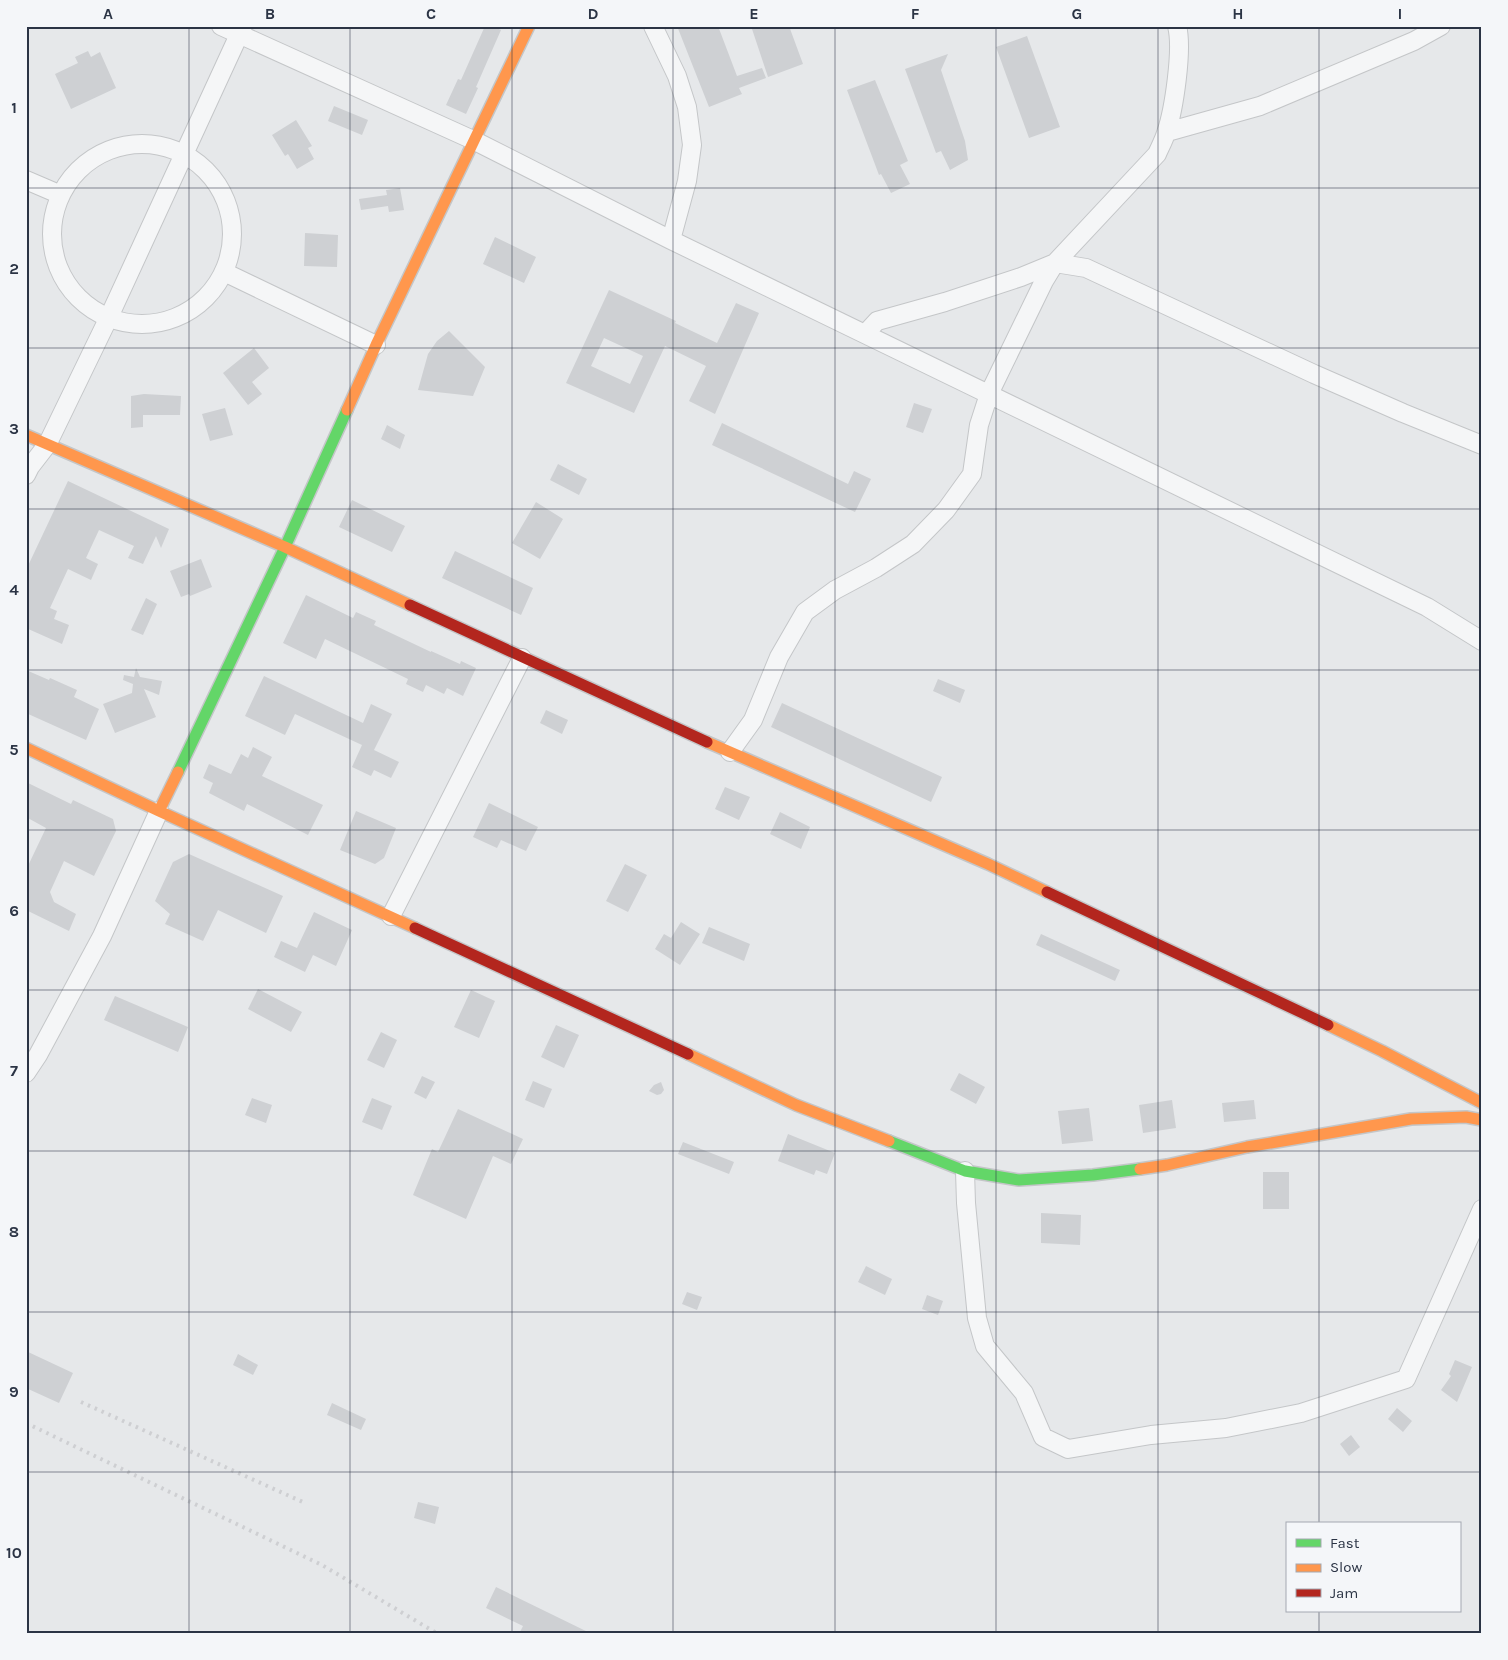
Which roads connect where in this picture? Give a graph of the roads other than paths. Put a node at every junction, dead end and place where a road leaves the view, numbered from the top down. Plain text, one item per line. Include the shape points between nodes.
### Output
1 (221, 26) edge
2 (529, 26) edge
3 (653, 26) edge
4 (1177, 26) edge
5 (1441, 26) edge
6 (241, 30) edge
7 (1167, 132) junction
8 (473, 140) junction
9 (184, 154) junction
10 (26, 180) edge
11 (61, 195) junction
12 (671, 240) junction
13 (1055, 263) junction
14 (224, 272) junction
15 (109, 317) junction
16 (865, 334) junction
17 (376, 346) junction
18 (989, 394) junction
19 (26, 435) edge
20 (47, 445) junction
21 (1482, 445) edge
22 (26, 475) edge
23 (285, 547) junction
24 (1482, 641) edge
25 (522, 658) junction
26 (26, 748) edge
27 (730, 752) junction
28 (159, 811) junction
29 (391, 916) junction
30 (32, 1052) edge
31 (26, 1073) edge
32 (1482, 1103) edge
33 (1482, 1120) edge
34 (965, 1171) junction
35 (1482, 1208) edge

1 - 6 street
2 - 8 main road
3 - 12 street via 677,76 687,107 692,145 687,181
4 - 7 street via 1176,81
5 - 7 street via 1414,41 1260,106
6 - 8 street
6 - 9 street
7 - 13 street via 1157,154
8 - 12 street
8 - 17 main road
9 - 11 street via 159,145 129,144 115,148 88,161 68,182
9 - 14 street via 210,174 230,214 229,258
9 - 15 street
10 - 11 street
11 - 15 street via 53,224 59,268 75,293
12 - 16 street
13 - 16 street via 1021,278 878,321
13 - 18 street
13 - 21 street via 1086,268 1314,374
14 - 15 street via 202,301 170,320 140,324
14 - 17 street
15 - 20 street
16 - 18 street
17 - 23 main road
18 - 24 street via 1427,607
18 - 27 street via 979,425 972,474 946,510 912,544 834,590 805,612 779,657 753,720
19 - 20 main road
20 - 22 street
20 - 23 main road
23 - 25 main road
23 - 28 main road
25 - 27 main road
25 - 29 street
26 - 28 main road
27 - 32 main road via 988,864 1374,1047
28 - 29 main road
28 - 30 street via 102,936
29 - 34 main road via 796,1105
30 - 31 street
33 - 34 main road via 1466,1117 1411,1119 1247,1147 1167,1165 1093,1175 1019,1180
34 - 35 street via 977,1318 985,1346 1024,1393 1043,1437 1068,1449 1151,1434 1226,1428 1301,1413 1406,1379

